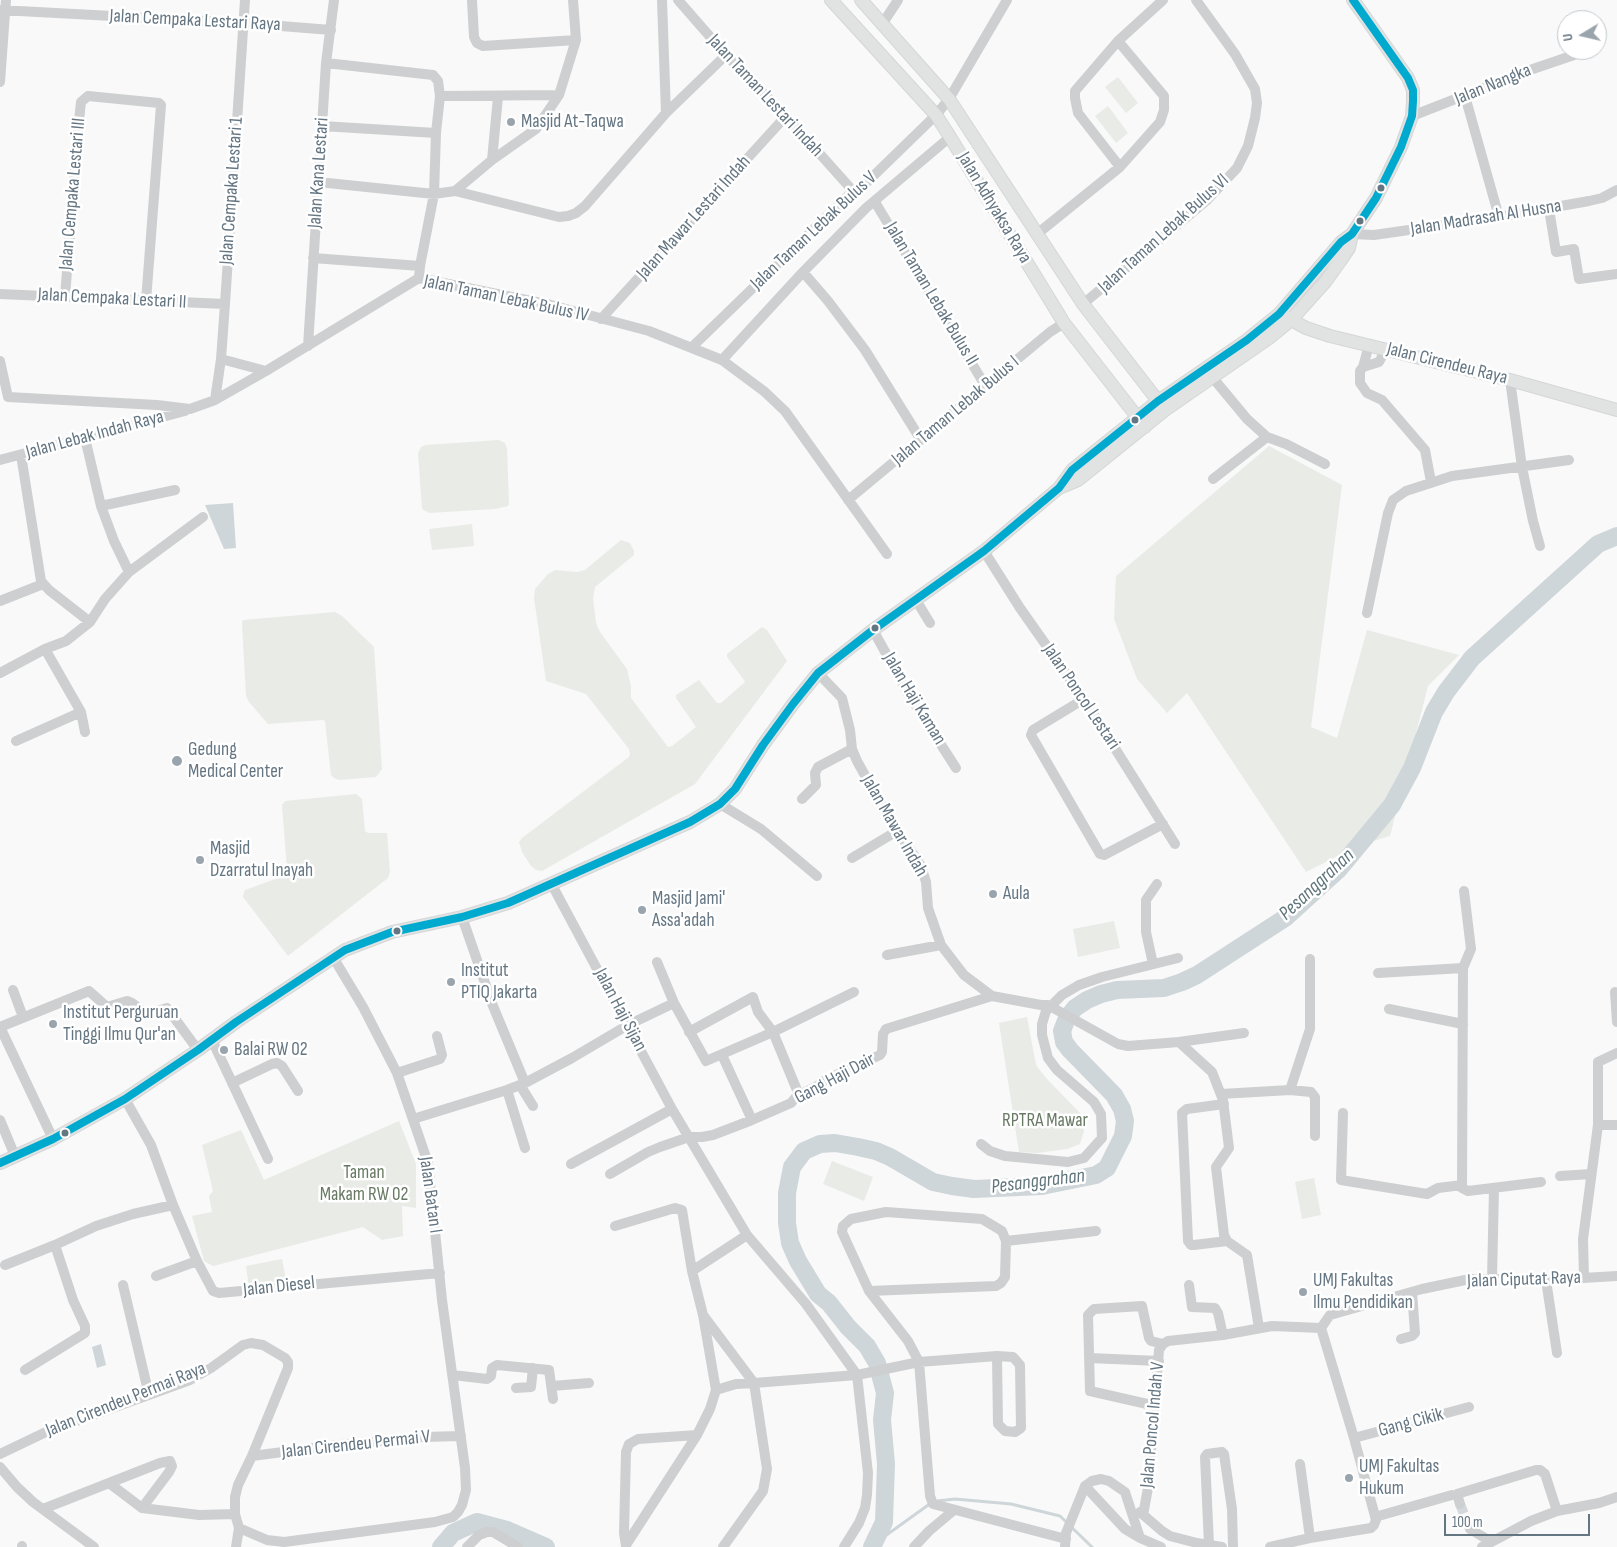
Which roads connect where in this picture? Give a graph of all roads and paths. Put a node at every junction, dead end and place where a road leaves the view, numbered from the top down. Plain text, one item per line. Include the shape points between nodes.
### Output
1 (245, 0) edge
2 (334, 0) edge
3 (472, 0) edge
4 (573, 0) edge
5 (662, 0) edge
6 (678, 0) edge
7 (831, 0) edge
8 (861, 0) edge
9 (898, 0) edge
10 (1008, 0) edge
11 (1163, 0) edge
12 (1196, 0) edge
13 (1353, 0) edge
14 (4, 7) edge
15 (243, 23) junction
16 (883, 23) junction
17 (331, 30) junction
18 (576, 40) junction
19 (1118, 41) junction
20 (726, 55) junction
21 (1557, 60) edge
22 (326, 63) junction
23 (0, 82) edge
24 (559, 95) junction
25 (440, 96) junction
26 (1465, 96) junction
27 (498, 97) junction
28 (949, 99) junction
29 (666, 113) junction
30 (936, 115) junction
31 (786, 116) junction
32 (1412, 116) junction
33 (322, 126) junction
34 (436, 133) junction
35 (950, 137) junction
36 (492, 160) junction
37 (1120, 167) junction
38 (318, 182) junction
39 (1617, 190) edge
40 (455, 191) junction
41 (852, 191) junction
42 (434, 194) junction
43 (875, 202) junction
44 (1549, 209) junction
45 (1499, 218) junction
46 (1037, 234) junction
47 (1352, 234) junction
48 (313, 258) junction
49 (420, 266) junction
50 (803, 272) junction
51 (1617, 274) edge
52 (419, 278) junction
53 (0, 294) edge
54 (65, 297) junction
55 (146, 301) junction
56 (225, 304) junction
57 (1083, 304) junction
58 (1285, 317) junction
59 (601, 319) junction
60 (1064, 323) junction
61 (1369, 345) junction
62 (308, 346) junction
63 (692, 347) junction
64 (1386, 349) junction
65 (220, 359) junction
66 (722, 360) junction
67 (0, 361) edge
68 (1363, 367) junction
69 (266, 371) junction
70 (1213, 378) junction
71 (1510, 380) junction
72 (986, 387) junction
73 (1150, 390) junction
74 (4, 398) edge
75 (215, 400) junction
76 (1128, 403) junction
77 (1162, 406) junction
78 (190, 409) junction
79 (1617, 410) edge
80 (1141, 422) junction
81 (1267, 437) junction
82 (85, 438) junction
83 (921, 440) junction
84 (21, 455) junction
85 (0, 460) edge
86 (1569, 460) dead end
87 (1325, 464) dead end
88 (1522, 467) junction
89 (1213, 479) dead end
90 (1431, 482) junction
91 (175, 490) dead end
92 (848, 500) junction
93 (101, 506) junction
94 (203, 517) dead end
95 (1540, 546) dead end
96 (984, 550) junction
97 (887, 554) dead end
98 (129, 572) junction
99 (46, 587) junction
100 (916, 600) junction
101 (0, 601) edge
102 (1367, 613) dead end
103 (90, 622) junction
104 (930, 623) dead end
105 (873, 630) junction
106 (45, 650) junction
107 (0, 673) edge
108 (818, 673) junction
109 (1084, 699) junction
110 (81, 712) junction
111 (85, 732) dead end
112 (16, 741) dead end
113 (852, 749) junction
114 (956, 768) dead end
115 (802, 799) dead end
116 (720, 804) junction
117 (1163, 824) junction
118 (897, 831) junction
119 (1175, 844) dead end
120 (852, 858) dead end
121 (817, 876) dead end
122 (551, 883) junction
123 (1157, 884) dead end
124 (1464, 891) dead end
125 (462, 917) junction
126 (941, 944) junction
127 (887, 956) dead end
128 (333, 957) junction
129 (1178, 958) dead end
130 (1310, 959) dead end
131 (657, 962) dead end
132 (1153, 964) junction
133 (1463, 968) junction
134 (1378, 973) dead end
135 (13, 990) dead end
136 (854, 992) dead end
137 (1615, 992) dead end
138 (992, 996) junction
139 (674, 1003) junction
140 (1054, 1008) junction
141 (1389, 1009) dead end
142 (23, 1018) junction
143 (1617, 1022) edge
144 (1463, 1024) junction
145 (628, 1025) junction
146 (0, 1027) edge
147 (690, 1032) junction
148 (773, 1032) junction
149 (1244, 1033) dead end
150 (437, 1036) dead end
151 (212, 1040) junction
152 (1179, 1042) junction
153 (198, 1050) junction
154 (1617, 1053) edge
155 (722, 1055) junction
156 (397, 1073) junction
157 (232, 1083) junction
158 (523, 1084) junction
159 (507, 1090) junction
160 (1290, 1090) junction
161 (298, 1091) dead end
162 (1221, 1094) junction
163 (799, 1095) junction
164 (125, 1099) junction
165 (1224, 1104) junction
166 (533, 1106) dead end
167 (672, 1109) junction
168 (1343, 1113) dead end
169 (413, 1119) junction
170 (0, 1120) edge
171 (752, 1120) junction
172 (1598, 1125) junction
173 (1617, 1125) edge
174 (1314, 1136) dead end
175 (688, 1137) junction
176 (53, 1139) junction
177 (982, 1144) dead end
178 (525, 1148) dead end
179 (15, 1156) junction
180 (268, 1159) dead end
181 (0, 1163) edge
182 (571, 1164) dead end
183 (610, 1174) dead end
184 (1591, 1174) junction
185 (1560, 1176) dead end
186 (1541, 1182) dead end
187 (1462, 1185) junction
188 (1494, 1188) junction
189 (173, 1205) junction
190 (615, 1226) dead end
191 (1096, 1231) dead end
192 (747, 1235) junction
193 (1006, 1241) junction
194 (1227, 1241) junction
195 (55, 1245) junction
196 (197, 1261) junction
197 (5, 1265) dead end
198 (692, 1271) junction
199 (156, 1276) dead end
200 (440, 1276) junction
201 (1617, 1276) edge
202 (451, 1277) dead end
203 (1584, 1278) junction
204 (1492, 1279) junction
205 (1546, 1280) junction
206 (123, 1285) dead end
207 (1189, 1285) dead end
208 (869, 1291) junction
209 (1412, 1292) junction
210 (703, 1315) junction
211 (1259, 1328) junction
212 (1321, 1328) junction
213 (1223, 1335) junction
214 (1401, 1339) dead end
215 (1163, 1344) junction
216 (1557, 1353) dead end
217 (997, 1356) junction
218 (1089, 1358) junction
219 (1159, 1361) junction
220 (919, 1362) junction
221 (533, 1368) junction
222 (25, 1370) dead end
223 (862, 1374) junction
224 (453, 1375) junction
225 (589, 1383) dead end
226 (754, 1384) junction
227 (552, 1386) junction
228 (516, 1388) dead end
229 (716, 1390) junction
230 (149, 1395) junction
231 (553, 1400) dead end
232 (1156, 1406) junction
233 (1469, 1407) dead end
234 (697, 1435) junction
235 (461, 1436) junction
236 (1354, 1438) junction
237 (0, 1454) edge
238 (252, 1456) junction
239 (1300, 1464) dead end
240 (0, 1467) edge
241 (109, 1483) junction
242 (1085, 1486) junction
243 (1125, 1492) junction
244 (1452, 1495) dead end
245 (1617, 1497) edge
246 (1460, 1504) dead end
247 (142, 1508) junction
248 (43, 1509) junction
249 (954, 1510) junction
250 (1558, 1510) junction
251 (235, 1514) junction
252 (1143, 1515) junction
253 (1375, 1521) junction
254 (238, 1528) junction
255 (1470, 1529) tunnel mouth
256 (1140, 1538) junction
257 (1310, 1538) junction
258 (1066, 1540) edge
259 (1486, 1544) edge
260 (1209, 1545) junction
261 (237, 1546) edge
262 (627, 1546) edge
263 (94, 1547) edge
264 (467, 1547) edge
265 (518, 1547) edge
266 (723, 1547) edge
267 (844, 1547) edge
268 (914, 1547) edge
269 (1161, 1547) edge
270 (1222, 1547) edge
271 (1233, 1547) edge
272 (1270, 1547) edge

1 - 15 street, Jalan Cempaka Lestari 1
2 - 17 street, Jalan Kana Lestari
3 - 18 street via 474,38 483,46
4 - 18 street
5 - 29 street
6 - 20 street, Jalan Taman Lestari Indah
7 - 30 main road, Jalan Adhyaksa Raya
8 - 16 main road, Jalan Adhyaksa Raya
9 - 16 street
10 - 28 street
11 - 19 street
12 - 57 street, Jalan Taman Lebak Bulus VI via 1256,89 1255,118 1248,146 1237,168 1206,201
13 - 32 main road via 1408,78 1413,90
14 - 15 street, Jalan Cempaka Lestari Raya
14 - 23 street
15 - 17 street, Jalan Cempaka Lestari Raya
15 - 56 street, Jalan Cempaka Lestari 1
16 - 28 main road, Jalan Adhyaksa Raya
17 - 22 street, Jalan Kana Lestari
18 - 24 street
19 - 37 street via 1075,91 1075,98 1078,113
19 - 37 street via 1164,96 1165,102 1160,122
20 - 29 street
20 - 31 street, Jalan Taman Lestari Indah
21 - 26 street, Jalan Nangka
22 - 25 street via 433,74 438,80
22 - 33 street, Jalan Kana Lestari
24 - 27 street
24 - 36 street via 536,129
25 - 27 street
25 - 34 street
26 - 32 street, Jalan Nangka
26 - 45 street
27 - 36 street
28 - 30 street, Jalan Taman Lebak Bulus V
28 - 46 main road, Jalan Adhyaksa Raya
29 - 40 street via 586,206 568,216 559,217
30 - 35 main road, Jalan Adhyaksa Raya
30 - 41 street, Jalan Taman Lebak Bulus V via 864,185
31 - 41 street, Jalan Taman Lestari Indah
31 - 59 street, Jalan Mawar Lestari Indah
32 - 47 main road via 1385,181
33 - 34 street
33 - 38 street, Jalan Kana Lestari
34 - 42 street
35 - 43 street, Jalan Taman Lebak Bulus V
35 - 60 main road, Jalan Adhyaksa Raya
36 - 40 street
37 - 46 street
38 - 42 street
38 - 48 street, Jalan Kana Lestari
39 - 44 street, Jalan Madrasah Al Husna via 1602,198
40 - 42 street
41 - 63 street, Jalan Taman Lebak Bulus V
42 - 49 street
43 - 50 street, Jalan Taman Lebak Bulus V
43 - 72 street, Jalan Taman Lebak Bulus II
44 - 45 street, Jalan Madrasah Al Husna
44 - 51 street via 1556,252 1574,249 1579,279
45 - 47 street, Jalan Madrasah Al Husna via 1374,235
46 - 57 main road, Jalan Adhyaksa Raya
47 - 58 main road via 1342,242
48 - 49 street
48 - 62 street, Jalan Kana Lestari
49 - 52 street
50 - 66 street, Jalan Taman Lebak Bulus V
50 - 83 street via 865,350
52 - 59 street, Jalan Taman Lebak Bulus IV via 551,305
52 - 62 street, Jalan Taman Lebak Bulus IV
53 - 54 street, Jalan Cempaka Lestari II
54 - 55 street, Jalan Cempaka Lestari II
54 - 55 street, Jalan Cempaka Lestari III via 81,102 88,96 159,103 162,108
55 - 56 street, Jalan Cempaka Lestari II
56 - 65 street, Jalan Cempaka Lestari 1
57 - 73 main road, Jalan Adhyaksa Raya
58 - 61 main road, Jalan Cirendeu Raya via 1306,328
58 - 70 main road via 1269,338
58 - 77 main road via 1247,340
59 - 63 street, Jalan Taman Lebak Bulus IV via 649,331
60 - 72 street, Jalan Taman Lebak Bulus I
60 - 76 main road, Jalan Adhyaksa Raya
61 - 64 main road, Jalan Cirendeu Raya
61 - 68 street
62 - 69 street, Jalan Taman Lebak Bulus IV
63 - 66 street, Jalan Taman Lebak Bulus IV
64 - 68 street via 1379,362
64 - 71 main road, Jalan Cirendeu Raya
65 - 69 street
65 - 75 street, Jalan Cempaka Lestari 1
66 - 92 street, Jalan Taman Lebak Bulus IV via 785,411
67 - 74 street, Jalan Taman Lebak Bulus IV
68 - 90 street via 1359,377 1362,389 1382,400 1425,450
69 - 75 street, Jalan Taman Lebak Bulus IV
70 - 77 main road
70 - 81 street via 1247,419
71 - 79 main road, Jalan Cirendeu Raya
71 - 88 street
72 - 83 street, Jalan Taman Lebak Bulus I
73 - 76 main road via 1144,404
73 - 77 main road, Jalan Adhyaksa Raya
74 - 78 street, Jalan Taman Lebak Bulus IV
75 - 78 street, Jalan Taman Lebak Bulus IV
76 - 80 main road, Jalan Adhyaksa Raya
77 - 80 main road
78 - 82 street, Jalan Lebak Indah Raya
80 - 96 main road via 1072,470 1059,488
81 - 87 street
81 - 89 street
82 - 84 street, Jalan Lebak Indah Raya
82 - 93 street
83 - 92 street, Jalan Taman Lebak Bulus I
84 - 85 street, Jalan Lebak Indah Raya
84 - 99 street via 40,578
86 - 88 street
88 - 90 street via 1452,476
88 - 95 street
90 - 102 street via 1406,491 1393,500
91 - 93 street
92 - 97 street, Jalan Taman Lebak Bulus IV
93 - 98 street
94 - 98 street
96 - 100 main road
96 - 109 street, Jalan Poncol Lestari
98 - 103 street
99 - 101 street
99 - 103 street
100 - 104 street
100 - 105 main road
103 - 106 street via 66,641
105 - 108 main road
105 - 114 street, Jalan Haji Kaman via 909,695
106 - 107 street
106 - 110 street
108 - 113 street, Jalan Mawar Indah via 842,698
108 - 116 main road via 763,745 736,789
109 - 117 street, Jalan Poncol Lestari
109 - 117 street via 1033,730 1031,735 1100,854 1104,855
110 - 111 street
110 - 112 street
113 - 115 street via 818,767 816,785
113 - 118 street, Jalan Mawar Indah
116 - 121 street via 762,830
116 - 122 main road via 690,822
117 - 119 street, Jalan Poncol Lestari
118 - 120 street
118 - 126 street, Jalan Mawar Indah via 922,866 928,908
122 - 125 main road via 508,903
122 - 145 street, Jalan Haji Sijan
123 - 132 street via 1146,900 1146,932
124 - 133 street via 1471,949
125 - 128 main road via 379,936
125 - 158 street
126 - 127 street
126 - 138 street, Jalan Mawar Indah via 964,975
128 - 151 main road
128 - 156 street, Jalan Batan I
129 - 132 street
130 - 160 street via 1310,1029
131 - 139 street
132 - 140 street via 1079,985 1062,995
133 - 134 street
133 - 144 street
135 - 142 street
136 - 148 street
137 - 143 street
138 - 140 street, Jalan Mawar Indah
138 - 163 street, Gang Haji Dair via 886,1029 880,1055 829,1077
139 - 145 street
139 - 147 street
140 - 152 street, Jalan Mawar Indah via 1118,1044
140 - 177 street via 1046,1010 1042,1024 1048,1058 1094,1102 1102,1114 1102,1138 1084,1158 1068,1162 1004,1156
141 - 144 street
142 - 146 street
142 - 153 street via 89,991 107,1007 127,1001 147,1014 167,1008
144 - 187 street
145 - 158 street
145 - 167 street, Jalan Haji Sijan
146 - 176 street
147 - 148 street via 753,997 758,1012
147 - 155 street via 704,1060
148 - 155 street
148 - 163 street
149 - 152 street
150 - 156 street via 440,1058
151 - 153 main road
151 - 157 street
152 - 162 street via 1212,1072
153 - 164 main road
154 - 172 street via 1598,1062
155 - 171 street
156 - 169 street, Jalan Batan I
157 - 161 street via 277,1064 282,1066
157 - 180 street
158 - 159 street
158 - 166 street
159 - 169 street
159 - 178 street
160 - 162 street
160 - 174 street via 1311,1092 1315,1097
162 - 165 street
163 - 171 street, Gang Haji Dair via 791,1103
164 - 176 main road
164 - 189 street, Jalan Diesel via 151,1145
165 - 194 street via 1229,1148 1216,1167
165 - 194 street via 1187,1109 1182,1113 1188,1241 1191,1245
167 - 175 street, Jalan Haji Sijan
167 - 182 street
168 - 187 street via 1341,1180 1427,1194 1438,1188
169 - 200 street, Jalan Batan I via 428,1162
170 - 179 street
171 - 175 street, Gang Haji Dair via 713,1135
172 - 173 street
172 - 184 street
175 - 183 street, Gang Haji Dair via 648,1152
175 - 192 street, Jalan Haji Sijan
176 - 179 main road
179 - 181 main road
184 - 185 street
184 - 203 street via 1582,1239
186 - 188 street
187 - 188 street via 1468,1191
188 - 204 street
189 - 195 street via 115,1220
189 - 196 street, Jalan Diesel
190 - 198 street via 680,1209
191 - 193 street
192 - 198 street
192 - 223 street, Jalan Haji Sijan
193 - 208 street via 1004,1277 996,1286
193 - 208 street via 1002,1230 982,1219 886,1212 851,1219 843,1226 842,1232
194 - 211 street via 1247,1255
195 - 197 street
195 - 222 street via 85,1333
196 - 199 street
196 - 200 street, Jalan Diesel via 209,1286 219,1293
198 - 210 street
200 - 202 street, Jalan Diesel
200 - 224 street, Jalan Batan I
201 - 203 street, Jalan Ciputat Raya
203 - 205 street, Jalan Ciputat Raya
204 - 205 street, Jalan Ciputat Raya
204 - 209 street, Jalan Ciputat Raya via 1470,1279
205 - 216 street
206 - 230 street
207 - 213 street via 1192,1307 1215,1308
208 - 220 street via 908,1341
209 - 212 street, Jalan Ciputat Raya via 1330,1315
209 - 214 street via 1415,1333
210 - 226 street
210 - 229 street
211 - 212 street, Jalan Poncol Indah V
211 - 213 street, Jalan Poncol Indah V
212 - 236 street
213 - 215 street, Jalan Poncol Indah V
215 - 218 street via 1148,1338 1142,1306 1094,1309 1088,1315
215 - 219 street, Jalan Poncol Indah V via 1159,1350
217 - 217 street via 1013,1357 1020,1365 1021,1428 1015,1432 1005,1431 998,1424
217 - 220 street
218 - 219 street
218 - 232 street via 1090,1392
219 - 232 street, Jalan Poncol Indah V
220 - 223 street
220 - 249 street via 932,1502
221 - 224 street via 496,1366 487,1379
221 - 227 street via 550,1370
221 - 228 street via 531,1387
223 - 226 street
223 - 267 street via 867,1495 859,1523
224 - 235 street, Jalan Batan I
225 - 227 street
226 - 229 street via 736,1384
226 - 266 street via 766,1458 764,1491
227 - 231 street
229 - 234 street
230 - 237 street, Jalan Cirendeu Permai Raya via 46,1432
230 - 238 street, Jalan Cirendeu Permai Raya via 202,1374 243,1344 263,1345 282,1356 287,1360 288,1368
232 - 252 street, Jalan Poncol Indah V
233 - 236 street, Gang Cikik
234 - 262 street
234 - 262 street via 638,1439 629,1444 626,1452 624,1533
235 - 238 street, Jalan Cirendeu Permai V via 329,1446
235 - 254 street, Jalan Batan I via 466,1490 458,1512 446,1519 284,1542 267,1540
236 - 253 street
238 - 251 street, Jalan Cirendeu Permai Raya via 238,1485
239 - 257 street
240 - 248 street
241 - 247 street
241 - 247 street via 170,1461 172,1464 168,1472
241 - 248 street
242 - 243 street via 1092,1481 1109,1481
242 - 256 street via 1125,1529
242 - 258 street
243 - 252 street
243 - 256 street
244 - 253 street
245 - 250 street
246 - 250 street via 1457,1494 1540,1470 1545,1474
247 - 251 street via 198,1515
248 - 263 street
249 - 258 street
249 - 268 street
250 - 259 street
251 - 254 street, Jalan Cirendeu Permai Raya
252 - 260 street via 1170,1536
253 - 257 street via 1371,1528
254 - 261 street, Jalan Cirendeu Permai Raya
255 - 259 street
256 - 269 street
257 - 272 street
260 - 270 street
260 - 271 street via 1205,1456 1224,1453 1232,1509
264 - 265 street via 487,1532 493,1532

